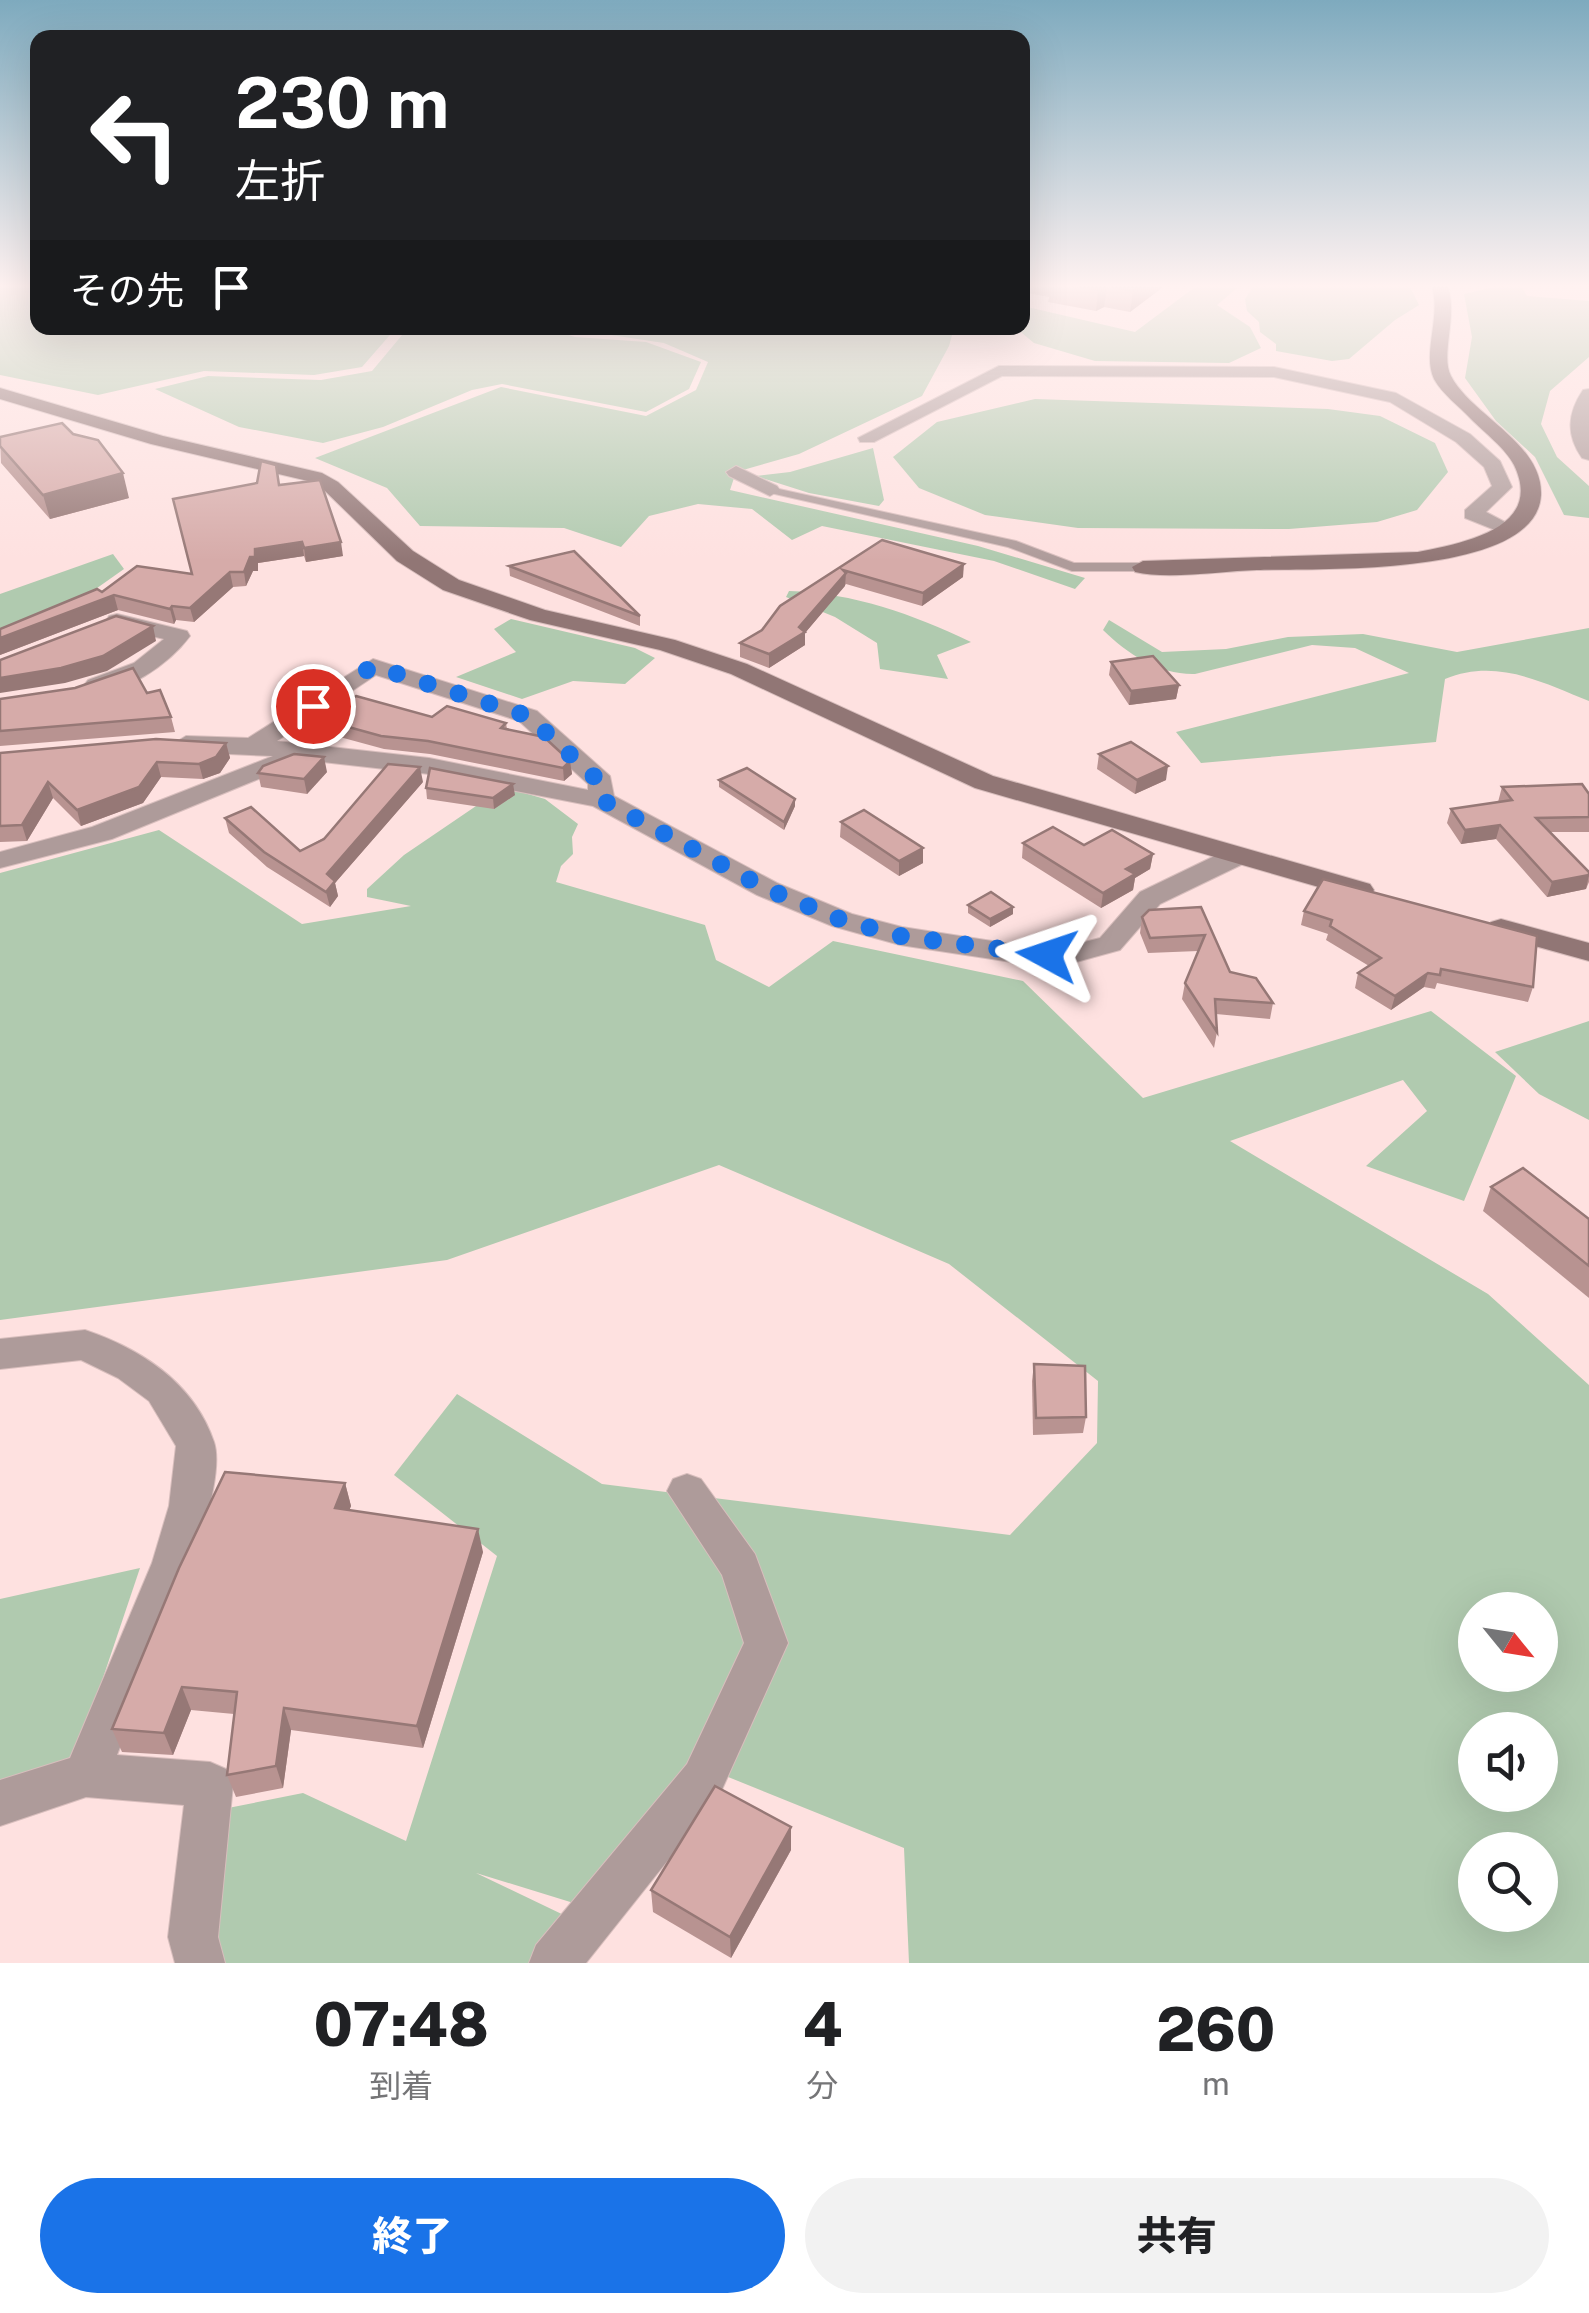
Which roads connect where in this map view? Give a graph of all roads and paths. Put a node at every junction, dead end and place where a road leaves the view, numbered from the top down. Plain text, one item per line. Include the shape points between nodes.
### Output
1 (984, 379) edge
2 (1305, 379) edge
3 (1443, 379) edge
4 (0, 393) edge
5 (1589, 394) edge
6 (867, 438) dead end
7 (1589, 454) edge
8 (736, 472) dead end
9 (770, 490) joint
10 (1510, 530) junction
11 (1143, 568) joint
12 (92, 630) edge
13 (70, 692) edge
14 (160, 743) edge
15 (254, 746) junction
16 (302, 752) junction
17 (602, 800) junction
18 (1235, 857) junction
19 (0, 860) edge
20 (1384, 897) edge
21 (1477, 922) edge
22 (1589, 952) edge
23 (0, 1354) edge
24 (687, 1491) dead end
25 (86, 1775) junction
26 (0, 1803) edge
27 (200, 1963) edge
28 (554, 1963) edge

1 - 6 street
2 - 10 street via 1396,398 1463,438 1493,465 1502,487 1472,514
3 - 10 street via 1523,462 1531,496
4 - 18 street via 315,477 405,556 452,585 739,668 984,782
5 - 7 street via 1578,435
8 - 9 street
9 - 11 lane via 1012,544 1072,567
10 - 11 street via 1418,558
12 - 13 street via 119,620 179,636 141,672
14 - 15 street
15 - 16 street
15 - 17 street via 373,666 528,716 600,782
16 - 17 street via 429,766
16 - 19 street via 102,833
17 - 18 street via 767,889 842,920 1024,955 1069,955 1110,944 1150,898
18 - 20 street
21 - 22 street
23 - 25 street via 85,1345 164,1390 196,1445 190,1506 174,1563
24 - 28 street via 740,1567 766,1643 703,1780
25 - 26 street
25 - 27 street via 210,1785 193,1938

